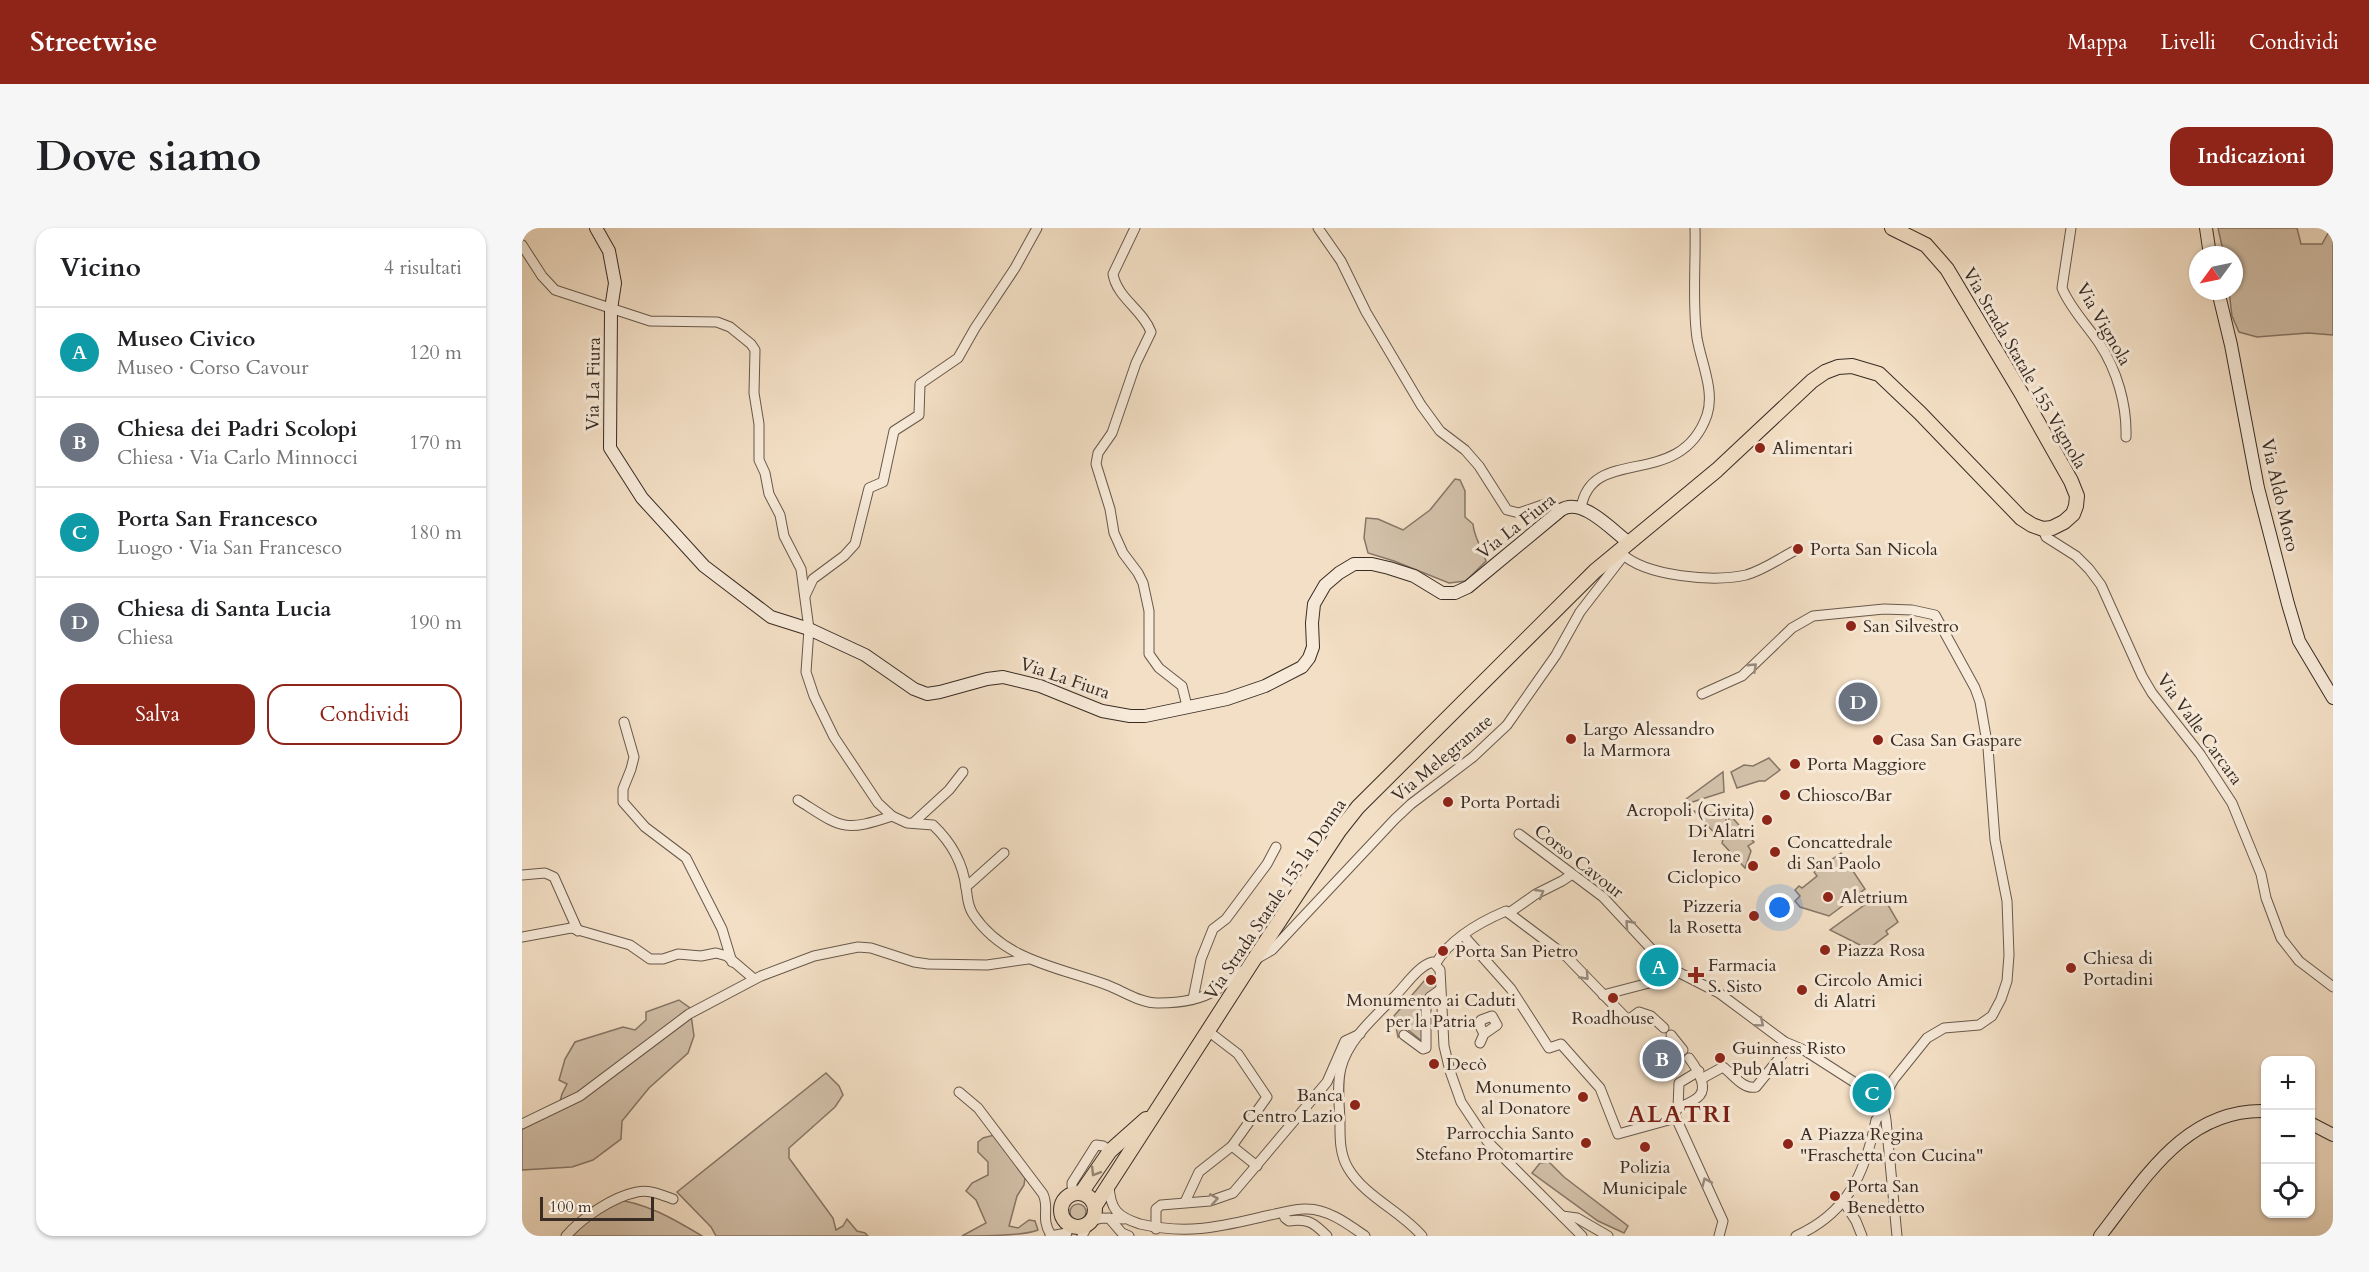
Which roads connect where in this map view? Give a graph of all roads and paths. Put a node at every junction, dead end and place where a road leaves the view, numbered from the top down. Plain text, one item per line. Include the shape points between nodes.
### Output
1 (596, 228) edge
2 (1037, 228) edge
3 (1135, 228) edge
4 (1318, 228) edge
5 (1695, 228) edge
6 (1892, 228) edge
7 (2071, 228) edge
8 (2206, 228) edge
9 (522, 245) edge
10 (2209, 246) edge
11 (2220, 300) edge
12 (611, 309) junction
13 (2126, 437) dead end
14 (1581, 508) junction
15 (1562, 510) junction
16 (2043, 529) junction
17 (1623, 549) junction
18 (1796, 550) dead end
19 (804, 598) junction
20 (808, 629) junction
21 (1702, 694) dead end
22 (2333, 698) edge
23 (1187, 706) junction
24 (624, 722) dead end
25 (963, 772) dead end
26 (798, 800) dead end
27 (892, 816) junction
28 (913, 823) junction
29 (1519, 834) dead end
30 (1276, 847) dead end
31 (1004, 853) dead end
32 (522, 875) edge
33 (1571, 875) junction
34 (966, 887) junction
35 (1509, 913) junction
36 (578, 931) junction
37 (1463, 935) junction
38 (522, 936) edge
39 (1028, 959) junction
40 (732, 962) junction
41 (1436, 963) junction
42 (1251, 964) junction
43 (1674, 971) junction
44 (754, 980) junction
45 (2333, 987) edge
46 (1440, 990) junction
47 (1604, 995) junction
48 (1193, 999) junction
49 (1208, 1031) junction
50 (1360, 1034) junction
51 (1404, 1035) dead end
52 (1790, 1045) junction
53 (1683, 1050) dead end
54 (1689, 1058) dead end
55 (1700, 1075) junction
56 (959, 1092) dead end
57 (1882, 1100) junction
58 (2261, 1111) edge
59 (1677, 1113) junction
60 (1885, 1116) junction
61 (522, 1124) edge
62 (2315, 1126) edge
63 (1139, 1132) junction
64 (2333, 1135) edge
65 (1232, 1146) junction
66 (1110, 1151) junction
67 (1124, 1162) junction
68 (1257, 1166) junction
69 (1109, 1185) junction
70 (1076, 1190) junction
71 (673, 1199) dead end
72 (1185, 1202) junction
73 (1844, 1202) junction
74 (1283, 1213) junction
75 (1562, 1216) junction
76 (1117, 1217) junction
77 (1582, 1221) junction
78 (1081, 1225) edge
79 (1156, 1229) junction
80 (1579, 1233) edge
81 (566, 1236) edge
82 (1051, 1236) edge
83 (1129, 1236) edge
84 (1327, 1236) edge
85 (1365, 1236) edge
86 (1422, 1236) edge
87 (1608, 1236) edge
88 (1719, 1236) edge
89 (1796, 1236) edge
90 (1862, 1236) edge
91 (1897, 1236) edge
92 (2100, 1236) edge

1 - 12 main road, Via La Fiura via 609,251 615,283
2 - 19 street via 958,358 920,384 919,415 894,431 883,482 869,488 855,544 813,579
3 - 23 street via 1113,274 1118,289 1151,332 1096,464 1114,533 1143,583 1149,611 1149,654 1159,668 1182,686
4 - 15 street via 1341,261 1420,405 1440,431 1479,466 1507,510 1519,513 1548,503
5 - 14 street via 1697,337 1710,400 1701,430 1692,443 1662,461 1609,472 1596,479 1587,487
6 - 16 main road, Via Strada Statale 155 Vignola via 1926,245 1947,269 2071,481 2077,496 2073,514 2064,522
7 - 13 street, Via Vignola via 2062,288 2100,344 2117,379
8 - 10 main road
9 - 12 street via 555,290
11 - 22 main road, Via Aldo Moro via 2258,488 2291,613 2299,641
12 - 19 street via 650,321 717,322 751,344 755,350 759,460 784,536 801,569
12 - 20 main road, Via La Fiura via 610,448 642,498 704,566 771,616
14 - 15 main road, Via La Fiura via 1571,505
14 - 17 main road, Via La Fiura
15 - 23 main road, Via La Fiura via 1468,587 1455,593 1442,593 1389,567 1354,564 1325,585 1314,604 1313,647 1302,667 1227,699
16 - 17 main road, Via Strada Statale 155 la Donna via 2021,518 1892,385 1879,374 1852,366 1838,367 1812,381 1717,470
16 - 45 street, Via Valle Carcara via 2046,537 2076,556 2101,585 2152,693 2200,753 2232,803 2281,938 2299,961
17 - 18 street via 1640,563 1675,575 1716,579 1759,571
17 - 42 main road, Via Strada Statale 155 la Donna via 1595,571 1358,807
17 - 42 street, Via Melegranate via 1541,677 1499,734 1411,804 1272,950
19 - 20 street
20 - 23 main road, Via La Fiura via 865,655 927,694 1003,677 1040,686 1102,711 1130,716
20 - 27 street via 806,672 814,696 846,756 878,803
21 -> 57 street via 1742,676 1792,628 1813,616 1884,609 1922,611 1939,618 1978,697 1988,748 1995,840 2007,901 2007,981 1992,1016 1979,1025 1936,1032 1919,1046
24 - 40 street via 634,757 623,801 645,827 686,858 722,929
25 - 28 street
26 - 27 street via 839,825 860,827
27 - 28 street, Via Melegranate
28 - 34 street, Via Melegranate via 933,825 943,834 962,865
29 - 33 street, Corso Cavour
30 - 48 street via 1226,919 1213,929 1201,959
31 - 34 street
32 - 36 street via 545,873 554,877
35 -> 33 street
43 -> 33 street, Corso Cavour via 1603,897
34 - 39 street, Via Melegranate via 967,904 983,927
35 - 37 street via 1506,910
35 -> 47 street via 1566,956
36 - 38 street via 571,928
36 - 40 street via 630,945 650,959 716,953
37 - 41 street via 1443,951
37 - 59 street via 1511,989 1549,1048 1561,1044 1600,1088 1618,1134
39 - 44 street via 987,965 928,964 858,947 814,956
39 - 48 street, Via Melegranate via 1150,1002
40 - 44 street
41 - 46 street
41 - 50 street via 1426,964
42 - 48 street, Via Melegranate via 1216,990
42 - 49 main road, Via Strada Statale 155 la Donna
43 - 47 street via 1649,983
43 -> 52 street, Corso Cavour via 1719,993
44 - 61 street via 689,1014 580,1096
46 - 51 street via 1426,1003 1426,1048
46 - 75 street via 1444,1046 1461,1102 1487,1141
47 - 53 street via 1628,1020 1645,1012
49 - 63 main road, Via Strada Statale 155 la Donna
49 - 65 street via 1238,1054 1267,1097
50 - 68 street via 1345,1041 1327,1082
50 - 86 street via 1345,1056 1339,1079 1344,1159 1361,1185
52 - 55 street via 1755,1088 1745,1086 1723,1067
52 - 57 street, Corso Cavour
54 - 55 street
55 - 59 street via 1701,1094
55 - 59 street via 1679,1083
56 - 82 street via 978,1108 1042,1194 1044,1221
57 - 60 street
58 - 92 main road via 2228,1114 2186,1136 2151,1170
88 -> 59 street via 1723,1221
60 - 73 street via 1876,1120 1860,1172
60 - 91 street
62 - 64 main road
63 - 66 main road
63 - 67 main road
65 - 68 street
65 - 72 street via 1199,1172
66 - 67 main road
66 - 70 main road
67 - 69 main road
72 -> 68 street via 1225,1197
69 - 76 street
69 - 78 main road
70 - 78 main road via 1091,1199
70 - 78 main road via 1063,1202 1061,1212
71 - 81 street via 653,1192 637,1192 590,1212
72 - 79 street via 1156,1209
73 - 89 street via 1821,1223
73 - 90 street
74 - 79 street via 1199,1233
74 - 84 street via 1289,1221 1314,1222
74 - 85 street via 1318,1211
75 - 77 street
75 - 80 street
76 - 78 street
76 - 78 street
76 - 79 street
76 - 83 street via 1122,1233
77 - 80 street via 1576,1223
77 - 87 street
78 - 82 street

